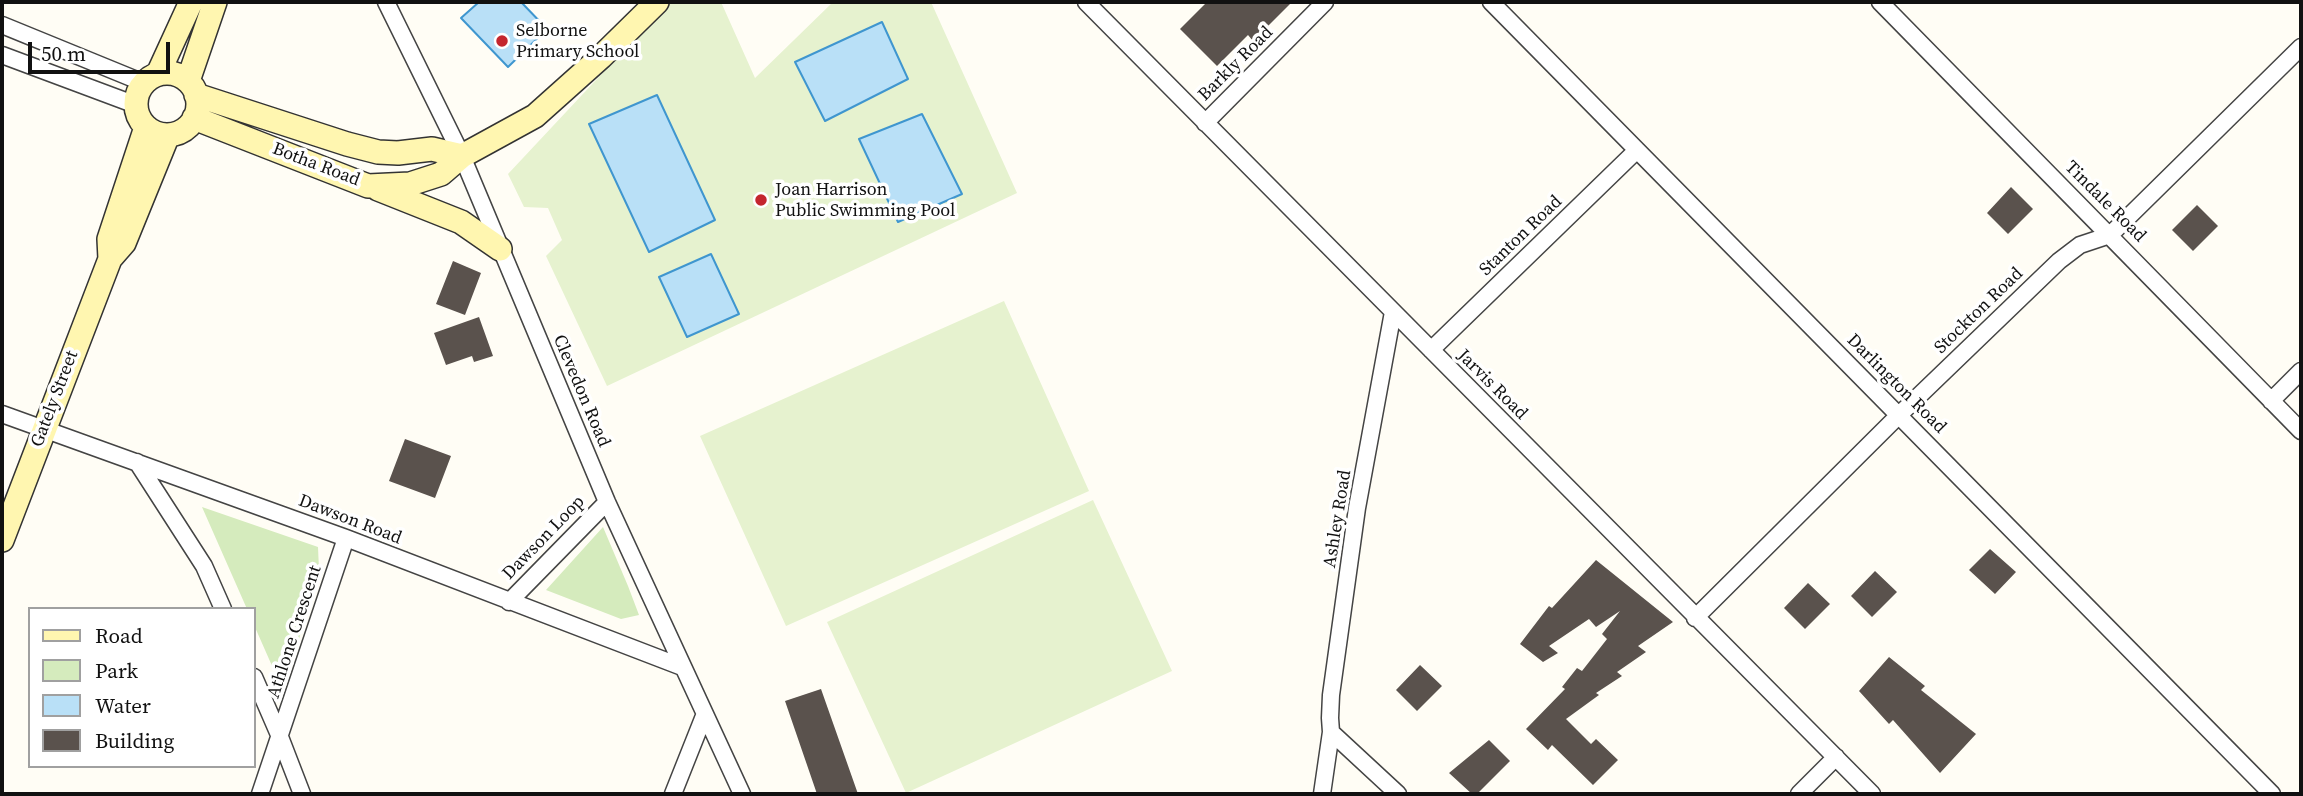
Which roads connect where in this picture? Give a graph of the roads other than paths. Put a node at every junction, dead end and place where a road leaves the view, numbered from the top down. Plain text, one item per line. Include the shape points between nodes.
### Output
1 (191, 2) edge
2 (215, 2) edge
3 (386, 2) edge
4 (657, 2) edge
5 (1086, 2) edge
6 (1325, 2) edge
7 (1491, 2) edge
8 (1880, 2) edge
9 (2, 25) edge
10 (2301, 47) edge
11 (2, 55) edge
12 (151, 79) junction
13 (192, 88) junction
14 (136, 105) junction
15 (194, 118) junction
16 (1205, 123) junction
17 (146, 127) junction
18 (168, 135) junction
19 (1637, 150) junction
20 (462, 156) junction
21 (368, 186) junction
22 (2110, 235) junction
23 (500, 248) junction
24 (110, 259) junction
25 (1393, 313) junction
26 (1431, 351) junction
27 (2301, 371) edge
28 (2272, 401) junction
29 (2, 414) edge
30 (1899, 415) junction
31 (44, 430) junction
32 (2301, 431) edge
33 (137, 462) junction
34 (607, 502) junction
35 (346, 538) junction
36 (2, 540) edge
37 (509, 602) junction
38 (222, 607) edge
39 (1695, 618) junction
40 (682, 667) junction
41 (256, 681) edge
42 (704, 716) junction
43 (1331, 732) junction
44 (281, 737) junction
45 (1836, 757) junction
46 (260, 794) edge
47 (302, 794) edge
48 (673, 794) edge
49 (741, 794) edge
50 (1322, 794) edge
51 (1398, 794) edge
52 (1799, 794) edge
53 (1872, 794) edge
54 (2273, 794) edge

1 - 12 street
2 - 13 street
3 - 20 street, Clevedon Road
4 - 20 street via 535,116
5 - 16 street, Jarvis Road
6 - 16 street, Barkly Road
7 - 19 street, Darlington Road
8 - 22 street, Tindale Road
9 - 12 street
10 - 22 street, Stockton Road
11 - 14 street
12 - 13 street via 174,74
12 - 14 street via 139,89
13 - 15 street via 198,103
13 - 20 street, Botha Road via 378,152 432,149
14 - 17 street
15 - 18 street via 176,134
15 - 21 street, Botha Road
16 - 25 street, Jarvis Road
17 - 18 street
17 - 24 street, Gately Street via 109,239
18 - 24 street, Gately Street via 124,243
19 - 26 street, Stanton Road
19 - 30 street, Darlington Road
20 - 21 street, Botha Road via 441,174 410,184
20 - 23 street, Clevedon Road
21 - 23 street via 461,222
22 - 28 street, Tindale Road
22 - 30 street, Stockton Road via 2080,246 2059,261
23 - 34 street, Clevedon Road
24 - 31 street, Gately Street
25 - 26 street, Jarvis Road
25 - 43 street, Ashley Road via 1357,508 1331,695
26 - 39 street, Jarvis Road
27 - 28 street
28 - 32 street, Tindale Road
29 - 31 street, Dawson Road
30 - 39 street, Stockton Road
30 - 54 street, Darlington Road
31 - 33 street, Dawson Road
31 - 36 street, Gately Street
33 - 35 street, Dawson Road
33 - 38 street via 204,566
34 - 37 street, Dawson Loop
34 - 40 street, Clevedon Road
35 - 37 street, Dawson Road
35 - 44 street, Athlone Crescent
37 - 40 street, Dawson Road
39 - 45 street, Jarvis Road
40 - 42 street, Clevedon Road
41 - 44 street, Athlone Crescent
42 - 48 street
42 - 49 street, Clevedon Road
43 - 50 street, Ashley Road
43 - 51 street
44 - 46 street, Athlone Crescent
44 - 47 street
45 - 52 street
45 - 53 street, Jarvis Road

